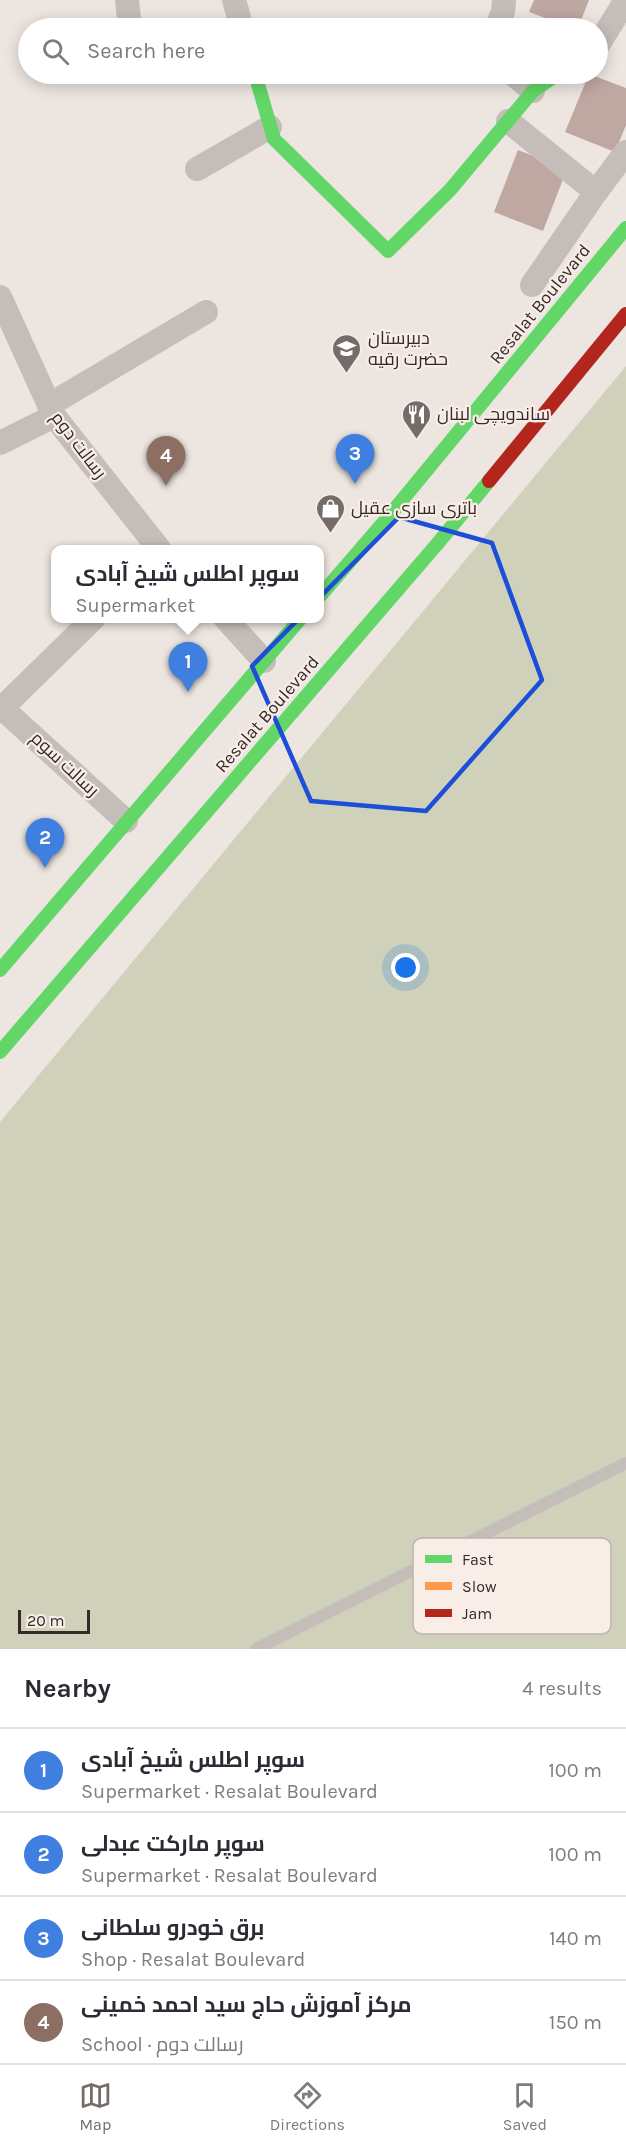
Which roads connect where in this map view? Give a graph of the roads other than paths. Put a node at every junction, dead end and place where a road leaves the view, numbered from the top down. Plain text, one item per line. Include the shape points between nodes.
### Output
1 (127, 0) edge
2 (234, 0) edge
3 (504, 0) edge
4 (626, 0) edge
5 (129, 18) edge
6 (239, 18) edge
7 (500, 18) edge
8 (608, 28) edge
9 (258, 84) edge
10 (525, 84) edge
11 (543, 84) edge
12 (533, 91) junction
13 (508, 121) junction
14 (270, 127) junction
15 (626, 152) edge
16 (197, 169) dead end
17 (596, 192) junction
18 (626, 228) edge
19 (532, 285) dead end
20 (0, 297) edge
21 (206, 312) dead end
22 (626, 314) edge
23 (9, 340) edge
24 (52, 411) junction
25 (0, 443) edge
26 (157, 545) edge
27 (324, 591) edge
28 (89, 623) edge
29 (230, 623) edge
30 (297, 623) edge
31 (264, 661) junction
32 (1, 709) edge
33 (126, 821) junction
34 (0, 970) edge
35 (0, 1052) edge
36 (626, 1463) edge
37 (477, 1538) edge
38 (413, 1570) edge
39 (256, 1649) edge

1 - 5 street
2 - 6 street
3 - 7 street
4 - 8 street
9 - 14 main road
10 - 12 street
11 - 12 main road
12 - 13 main road
13 - 14 main road via 450,190 388,251 274,139
13 - 17 street
14 - 16 street
15 - 17 street
17 - 19 street
18 - 27 main road, Resalat Boulevard
20 - 23 street, رسالت دوم
21 - 24 street
22 - 35 main road, Resalat Boulevard via 438,543
23 - 24 street, رسالت دوم
24 - 25 street
24 - 26 street, رسالت دوم
28 - 32 street
29 - 31 street
30 - 31 main road, Resalat Boulevard
31 - 33 main road, Resalat Boulevard
32 - 33 street, رسالت سوم
33 - 34 main road, Resalat Boulevard
36 - 37 lane
38 - 39 lane

